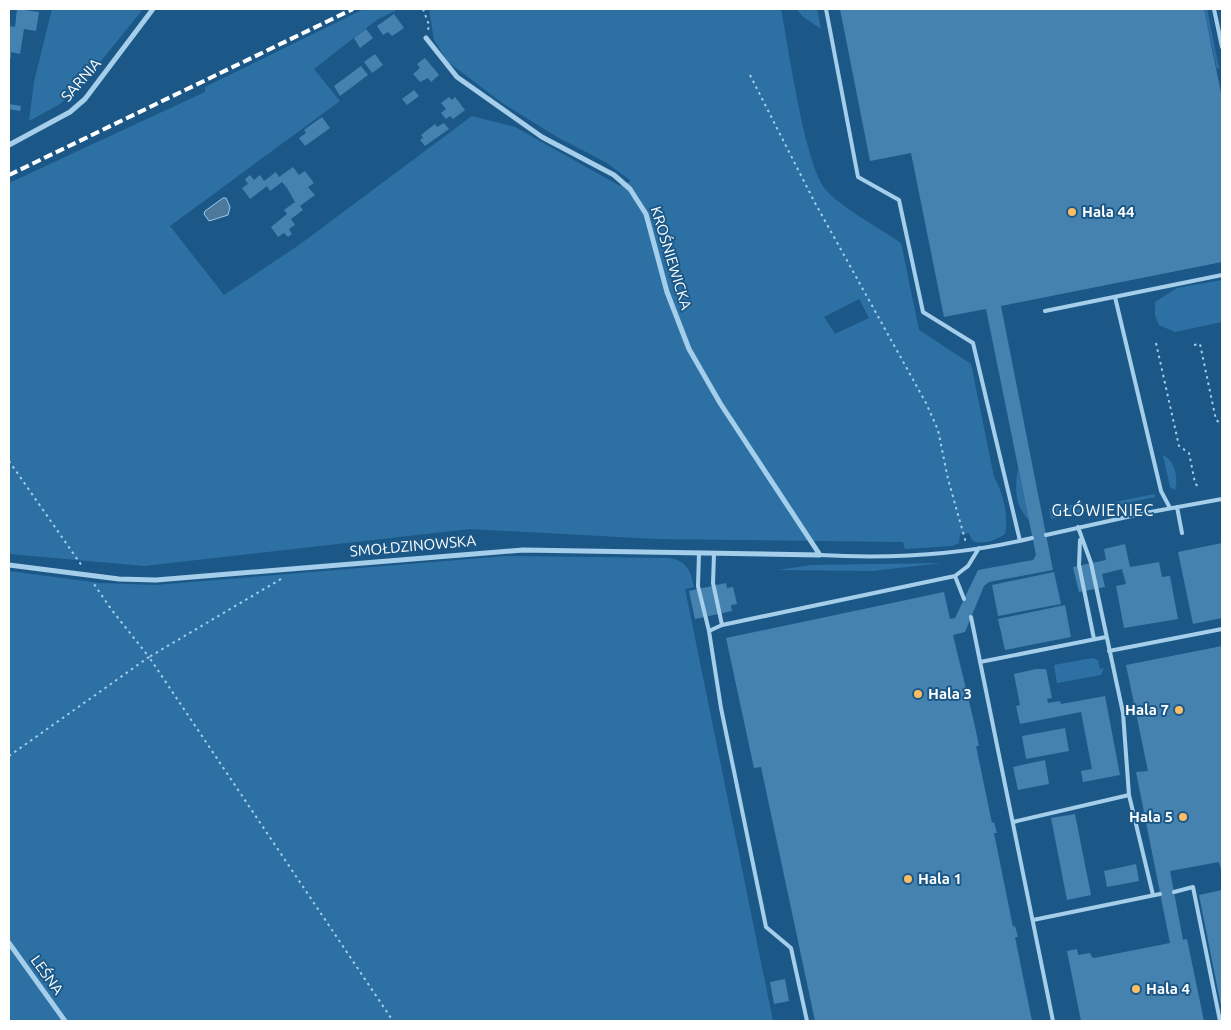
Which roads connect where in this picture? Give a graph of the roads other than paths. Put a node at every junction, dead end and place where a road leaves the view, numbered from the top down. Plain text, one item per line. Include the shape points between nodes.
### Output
1 (153, 9) edge
2 (826, 9) edge
3 (1214, 9) edge
4 (426, 38) road end
5 (1222, 47) edge
6 (9, 145) edge
7 (1222, 275) edge
8 (1115, 297) junction
9 (1045, 311) dead end
10 (1222, 499) edge
11 (1177, 507) junction
12 (1170, 508) junction
13 (1078, 527) junction
14 (1182, 533) dead end
15 (1046, 535) dead end
16 (1032, 538) dead end
17 (1080, 538) junction
18 (1020, 541) junction
19 (980, 548) junction
20 (699, 553) junction
21 (714, 554) junction
22 (820, 555) junction
23 (9, 565) edge
24 (955, 576) junction
25 (964, 599) dead end
26 (971, 617) dead end
27 (722, 625) junction
28 (1222, 629) edge
29 (709, 631) junction
30 (1106, 637) junction
31 (1094, 639) junction
32 (1109, 651) junction
33 (980, 662) junction
34 (1129, 794) junction
35 (1012, 822) junction
36 (1174, 892) dead end
37 (1160, 894) dead end
38 (1153, 895) junction
39 (1033, 920) junction
40 (9, 943) edge
41 (65, 1021) edge
42 (807, 1021) edge
43 (1053, 1021) edge
44 (1220, 1021) edge

1 - 6 street, SARNIA via 85,99 70,112
2 - 18 lane via 858,177 899,200 924,312 973,343
3 - 5 lane
4 - 22 street, KROŚNIEWICKA via 457,77 542,137 614,175 630,189 646,214 667,292 689,349
7 - 8 lane
8 - 9 lane
8 - 12 lane via 1161,491
10 - 11 lane
11 - 12 lane
11 - 14 lane
12 - 13 lane
13 - 15 lane
13 - 17 lane
16 - 18 lane
17 - 30 lane via 1091,563
17 - 31 lane via 1079,565
18 - 19 lane
19 - 22 lane via 877,556
19 - 24 lane via 968,566
20 - 21 street, SMOŁDZINOWSKA
20 - 23 street, SMOŁDZINOWSKA via 523,550 156,580
20 - 29 lane via 698,586
21 - 22 street, SMOŁDZINOWSKA
21 - 27 lane via 713,583
24 - 25 lane
24 - 27 lane
26 - 33 lane
27 - 29 lane
28 - 32 lane
29 - 42 lane via 721,708 766,927 791,948
30 - 31 lane
30 - 32 lane
31 - 33 lane
32 - 34 lane via 1123,713
33 - 35 lane
34 - 35 lane
34 - 38 lane
35 - 39 lane
36 - 44 lane via 1193,887
37 - 38 lane
38 - 39 lane
39 - 43 lane
40 - 41 street, LEŚNA

